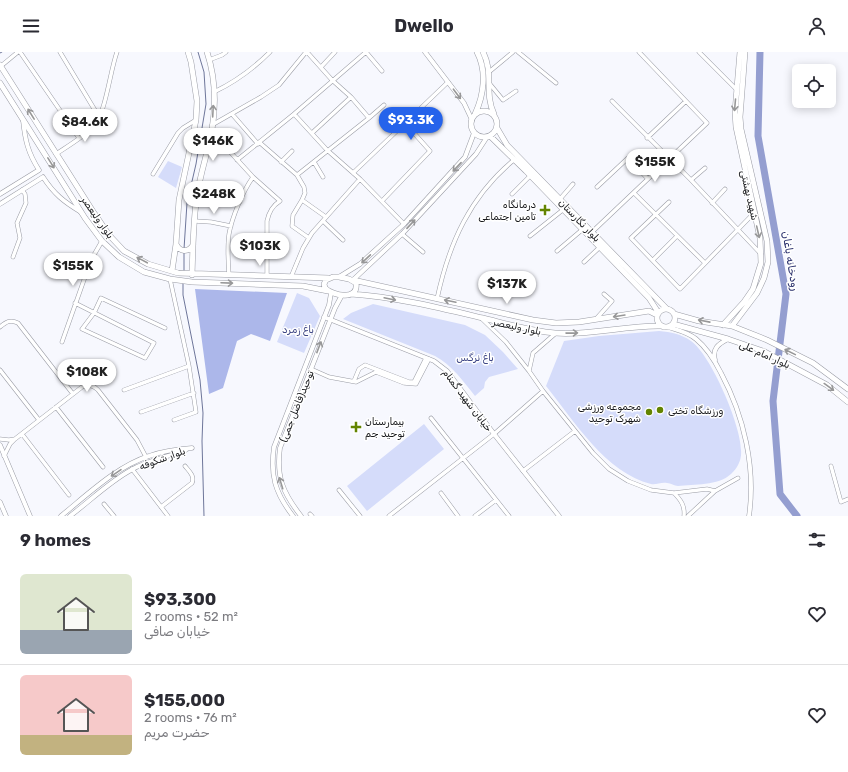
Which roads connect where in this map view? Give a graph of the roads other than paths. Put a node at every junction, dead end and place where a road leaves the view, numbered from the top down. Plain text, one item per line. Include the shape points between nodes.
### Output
1 (19, 52) edge
2 (60, 52) edge
3 (117, 52) edge
4 (188, 52) edge
5 (207, 52) edge
6 (226, 52) edge
7 (270, 52) edge
8 (307, 52) edge
9 (335, 52) edge
10 (366, 52) edge
11 (425, 52) edge
12 (477, 52) edge
13 (483, 52) edge
14 (513, 52) edge
15 (518, 52) edge
16 (639, 52) edge
17 (699, 52) edge
18 (740, 52) edge
19 (745, 52) edge
20 (209, 60) junction
21 (0, 66) edge
22 (321, 67) junction
23 (382, 71) dead end
24 (489, 72) junction
25 (332, 80) junction
26 (448, 82) junction
27 (0, 83) edge
28 (489, 83) junction
29 (556, 83) dead end
30 (13, 86) junction
31 (737, 90) junction
32 (5, 91) junction
33 (516, 91) dead end
34 (214, 92) junction
35 (351, 97) junction
36 (612, 101) dead end
37 (686, 101) junction
38 (480, 104) junction
39 (384, 105) dead end
40 (489, 105) junction
41 (232, 114) junction
42 (294, 114) junction
43 (475, 114) junction
44 (494, 115) junction
45 (99, 117) junction
46 (369, 118) junction
47 (23, 119) junction
48 (196, 120) junction
49 (472, 120) junction
50 (405, 123) junction
51 (212, 128) junction
52 (497, 128) junction
53 (312, 133) junction
54 (474, 133) junction
55 (488, 136) junction
56 (79, 138) junction
57 (647, 138) junction
58 (258, 143) junction
59 (327, 150) junction
60 (469, 150) junction
61 (292, 151) dead end
62 (56, 154) junction
63 (476, 154) junction
64 (515, 159) junction
65 (669, 159) junction
66 (237, 160) junction
67 (280, 162) junction
68 (314, 162) junction
69 (705, 168) dead end
70 (353, 173) junction
71 (153, 174) dead end
72 (297, 175) junction
73 (531, 175) junction
74 (253, 177) junction
75 (323, 177) dead end
76 (360, 179) junction
77 (648, 179) junction
78 (690, 180) junction
79 (18, 183) junction
80 (573, 184) dead end
81 (597, 188) dead end
82 (725, 189) dead end
83 (22, 190) junction
84 (756, 190) junction
85 (749, 192) junction
86 (634, 193) junction
87 (0, 194) edge
88 (512, 194) dead end
89 (197, 196) junction
90 (560, 199) junction
91 (302, 200) junction
92 (382, 201) junction
93 (240, 202) junction
94 (669, 202) dead end
95 (712, 203) junction
96 (0, 204) edge
97 (564, 209) junction
98 (82, 212) junction
99 (754, 213) junction
100 (655, 214) junction
101 (326, 217) junction
102 (195, 221) junction
103 (323, 221) junction
104 (404, 224) junction
105 (231, 226) junction
106 (737, 229) junction
107 (583, 230) junction
108 (592, 232) junction
109 (402, 234) junction
110 (530, 236) dead end
111 (677, 236) junction
112 (309, 238) junction
113 (343, 240) dead end
114 (102, 241) junction
115 (176, 244) junction
116 (193, 245) junction
117 (600, 247) junction
118 (558, 251) dead end
119 (423, 252) dead end
120 (761, 254) junction
121 (13, 257) dead end
122 (653, 260) junction
123 (584, 262) dead end
124 (705, 263) junction
125 (356, 267) junction
126 (172, 271) junction
127 (361, 272) junction
128 (191, 274) junction
129 (229, 275) junction
130 (267, 276) junction
131 (339, 276) junction
132 (291, 277) junction
133 (308, 277) junction
134 (329, 278) junction
135 (170, 279) junction
136 (353, 280) junction
137 (308, 286) junction
138 (330, 292) junction
139 (351, 294) junction
140 (604, 294) dead end
141 (342, 295) junction
142 (437, 299) junction
143 (75, 303) junction
144 (667, 309) junction
145 (94, 313) junction
146 (657, 314) junction
147 (674, 314) junction
148 (324, 316) junction
149 (481, 318) junction
150 (330, 319) junction
151 (595, 320) junction
152 (723, 325) junction
153 (661, 326) junction
154 (670, 326) junction
155 (732, 326) junction
156 (0, 328) edge
157 (165, 328) dead end
158 (556, 333) junction
159 (728, 338) junction
160 (62, 342) dead end
161 (427, 358) junction
162 (716, 362) junction
163 (190, 366) junction
164 (311, 369) junction
165 (0, 370) edge
166 (529, 371) junction
167 (355, 382) junction
168 (297, 386) junction
169 (303, 388) junction
170 (848, 389) edge
171 (124, 390) dead end
172 (543, 392) junction
173 (194, 393) junction
174 (73, 394) junction
175 (848, 402) edge
176 (56, 407) junction
177 (141, 412) dead end
178 (431, 418) dead end
179 (39, 420) junction
180 (174, 420) dead end
181 (575, 431) junction
182 (22, 434) junction
183 (494, 434) junction
184 (0, 439) edge
185 (14, 439) junction
186 (0, 445) edge
187 (4, 456) junction
188 (146, 457) junction
189 (463, 458) junction
190 (185, 466) dead end
191 (831, 466) dead end
192 (103, 467) dead end
193 (132, 469) junction
194 (523, 471) junction
195 (738, 478) dead end
196 (339, 490) dead end
197 (715, 491) junction
198 (440, 493) dead end
199 (674, 493) junction
200 (69, 494) dead end
201 (848, 499) edge
202 (496, 500) junction
203 (0, 502) edge
204 (104, 504) dead end
205 (161, 507) junction
206 (6, 516) edge
207 (30, 516) edge
208 (61, 516) edge
209 (70, 516) edge
210 (114, 516) edge
211 (168, 516) edge
212 (293, 516) edge
213 (301, 516) edge
214 (360, 516) edge
215 (389, 516) edge
216 (458, 516) edge
217 (474, 516) edge
218 (509, 516) edge
219 (559, 516) edge
220 (684, 516) edge
221 (688, 516) edge
222 (749, 516) edge

1 - 21 street
1 - 56 street
2 - 45 street
3 - 45 street
4 - 48 main road via 197,101
5 - 20 main road
6 - 20 street
7 - 34 street via 242,76
8 - 22 street
8 - 41 street via 279,85
9 - 22 street
10 - 23 street
10 - 25 street
11 - 26 street
12 - 38 main road via 482,62 484,87
13 - 24 main road
14 - 24 street
15 - 29 street
16 - 37 street
17 - 31 street
18 - 31 main road, شهید بهشتی
19 - 84 main road, شهید بهشتی via 741,123
20 - 34 main road
21 - 30 main road, بلوار ولیعصر
22 - 25 street
24 - 28 main road
25 - 35 street
25 - 42 street
26 -> 49 street via 464,103
26 - 50 street
27 - 32 main road, بلوار ولیعصر
28 - 33 street via 503,100
28 - 40 main road
30 - 32 main road
62 -> 30 main road, بلوار ولیعصر
31 -> 85 main road, شهید بهشتی via 736,127
32 - 47 main road, بلوار ولیعصر
51 -> 34 main road
35 - 46 street
35 - 53 street
36 - 57 street
37 - 57 street
37 - 65 street via 707,123
38 - 40 main road via 485,107
38 - 43 main road
39 - 46 street
40 - 44 main road
41 - 51 street
41 - 58 street
42 - 53 street
42 - 58 street
43 - 44 main road via 488,111
43 - 49 main road
44 - 52 main road
45 - 56 street via 94,126
46 - 59 street
47 - 79 street via 25,139 39,170
47 -> 98 main road, بلوار ولیعصر
48 - 71 street via 178,133
48 - 115 main road via 179,200
49 - 54 main road
50 - 70 street
50 - 92 street via 430,151
51 - 66 street
51 - 89 main road
52 - 55 main road
52 - 90 main road, بلوار نگارستان via 507,144
53 - 59 street
54 - 55 main road
54 - 60 street
55 - 63 street
55 - 64 main road, بلوار نگارستان
56 - 62 street
57 - 65 street
58 - 66 street
58 - 67 street
59 - 68 street
59 - 70 street
60 - 63 street via 474,150
60 -> 104 street
61 - 67 street
126 -> 62 main road, بلوار ولیعصر via 148,264 124,251 109,235
109 -> 63 street
64 - 73 main road, بلوار نگارستان
64 - 142 street via 490,182 468,213 452,244
65 - 77 street
65 - 78 street
66 - 74 street
67 - 72 street
68 - 72 street
68 - 75 street
69 - 78 street
70 - 76 street
72 - 91 street via 304,187
73 - 88 street
73 - 97 main road, بلوار نگارستان
74 - 93 street via 246,186
74 - 130 street via 280,201 269,212 267,221
76 - 92 street
76 - 101 street
77 - 81 street via 628,158
77 - 86 street
78 - 95 street
79 - 83 street
79 - 87 street
80 - 90 street
82 - 95 street
83 - 96 street
83 - 98 street via 43,177 51,190
83 - 121 street via 26,203 17,223 20,238
84 - 85 main road
84 - 155 main road, شهید بهشتی via 769,252 767,271 757,293
85 - 99 main road, شهید بهشتی
86 - 100 street
86 - 108 street
89 - 93 street
89 - 102 main road
90 - 108 main road, بلوار نگارستان
91 - 101 street
91 - 112 street via 293,215 292,226
92 - 104 street
93 - 105 street
94 - 100 street
95 - 106 street
97 - 107 main road, بلوار نگارستان
97 - 110 street
98 - 114 main road, بلوار ولیعصر
99 - 106 street
99 -> 120 main road, شهید بهشتی
100 - 111 street
100 - 122 street via 631,238
101 - 103 street
102 - 105 street
102 - 116 main road
103 - 112 street
103 - 113 street
104 -> 125 street
105 - 129 street
106 - 120 street
106 - 124 street
107 - 117 main road, بلوار نگارستان
107 - 118 street
108 - 144 main road, بلوار نگارستان
109 - 119 street
109 - 127 street
111 - 122 street
111 - 124 street
112 - 132 street
114 - 135 main road, بلوار ولیعصر via 119,257 144,272
114 - 143 street via 90,260
115 - 116 main road via 184,251
115 - 126 main road
116 - 128 main road
117 - 123 street
117 - 146 main road, بلوار نگارستان via 649,298
120 - 152 main road, شهید بهشتی via 760,272 753,289
122 - 124 street via 680,289
125 - 127 street via 355,272
125 - 131 street
126 - 128 main road, بلوار ولیعصر
127 - 136 street
128 - 129 main road, بلوار ولیعصر
129 - 130 main road, بلوار ولیعصر
130 - 132 main road, بلوار ولیعصر
131 - 134 main road, بلوار ولیعصر
131 - 136 main road, بلوار ولیعصر
132 - 133 main road, بلوار ولیعصر
133 - 134 main road, بلوار ولیعصر
133 - 137 main road via 312,282
134 - 138 main road via 324,284
135 -> 137 main road, بلوار ولیعصر via 188,282
135 - 163 street
136 - 139 main road via 357,288
136 - 142 main road, بلوار ولیعصر
137 - 138 main road, بلوار ولیعصر
138 - 141 main road, بلوار ولیعصر
138 - 148 street, توحید(فاضل جمی) via 329,306
139 - 141 main road, بلوار ولیعصر
139 -> 149 main road, بلوار ولیعصر via 375,296
140 - 151 street via 612,301
141 - 150 street, توحید(فاضل جمی)
151 -> 142 main road, بلوار ولیعصر via 556,323 533,320
143 - 145 street
143 - 160 street
144 - 146 main road
144 - 147 main road
145 - 145 street via 154,343 145,358 82,329
145 - 157 street via 101,298
146 -> 151 main road, بلوار ولیعصر via 648,311
146 - 153 main road via 657,322
152 -> 147 main road, بلوار امام علی
147 - 154 main road via 675,320
148 - 150 street, خیابان شهید گمنام
148 - 168 street, توحید(فاضل جمی)
149 - 158 main road, بلوار ولیعصر
149 - 166 street via 506,342
150 - 161 street, خیابان شهید گمنام
164 -> 150 street, توحید(فاضل جمی)
152 - 155 main road, بلوار امام علی
153 - 154 main road
158 -> 153 main road, بلوار ولیعصر
154 - 159 main road, بلوار امام علی
154 - 162 street via 695,338
170 -> 155 main road, بلوار امام علی via 813,363
156 - 174 street via 10,321 18,324
158 - 166 street via 533,353
159 - 162 street via 715,348
159 -> 175 main road, بلوار امام علی via 763,351 808,374
161 - 167 street via 416,384 404,384 376,372
161 - 167 street via 414,382 365,365 359,369
161 - 183 street, خیابان شهید گمنام via 447,371
162 - 222 street via 731,391 746,440 752,488
163 - 171 street
163 - 173 street
164 - 167 street via 329,377
164 - 169 street, توحید(فاضل جمی)
165 - 179 street
166 - 172 street
168 - 169 street
168 - 212 street, توحید(فاضل جمی) via 274,447 272,463 279,495
213 -> 169 street, توحید(فاضل جمی) via 285,493 278,463 280,448
172 - 181 street
172 - 183 street
173 - 177 street
173 - 180 street via 196,412
174 - 176 street
174 - 188 street via 84,386 96,388 137,440
176 - 179 street
176 - 192 street
178 - 189 street
179 - 182 street
181 - 194 street
181 - 199 street via 609,469 628,481
182 - 185 street
182 - 200 street
183 - 189 street
183 - 194 street, خیابان شهید گمنام
184 - 185 street
185 - 187 street
186 - 187 street
187 - 207 street
188 - 193 street, بلوار شکوفه via 170,450 192,448
188 -> 208 street, بلوار شکوفه via 110,477
189 - 202 street
189 - 215 street
190 - 205 street via 193,476 192,483
191 - 201 street via 841,502
193 - 205 street
193 - 209 street, بلوار شکوفه
194 - 219 street, خیابان شهید گمنام
195 - 197 street
196 - 214 street
197 - 199 street via 707,489
197 - 221 street
198 - 216 street
199 - 220 street via 683,505
202 - 217 street
202 - 218 street
203 - 206 street
204 - 210 street
205 - 211 street

